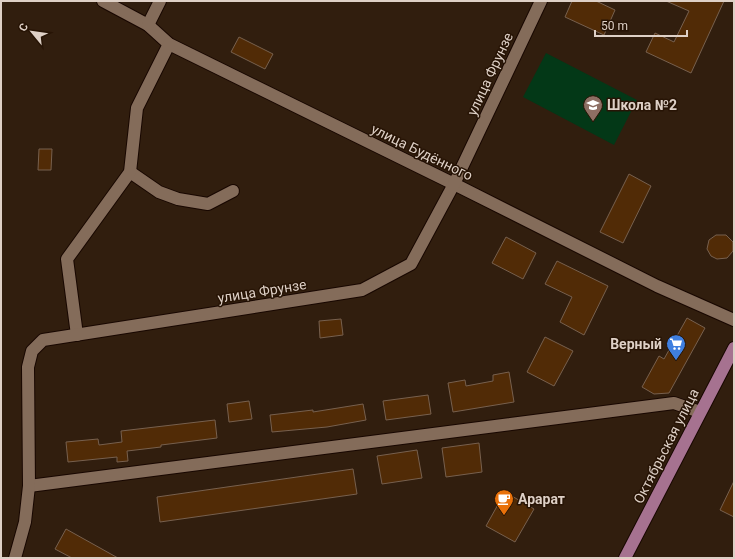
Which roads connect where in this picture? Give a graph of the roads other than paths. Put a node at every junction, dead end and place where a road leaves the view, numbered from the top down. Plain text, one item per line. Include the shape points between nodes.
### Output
1 (103, 1) edge
2 (160, 1) edge
3 (541, 1) edge
4 (148, 25) junction
5 (168, 44) junction
6 (130, 172) junction
7 (454, 184) junction
8 (233, 191) dead end
9 (734, 320) edge
10 (77, 335) junction
11 (734, 348) edge
12 (700, 412) junction
13 (29, 486) junction
14 (15, 558) edge
15 (625, 558) edge

1 - 4 street, улица Будённого
2 - 4 street
3 - 7 street, улица Фрунзе
4 - 5 street, улица Будённого
5 - 6 street via 137,108
5 - 7 street, улица Будённого
6 - 8 street via 160,192 178,199 208,204
6 - 10 street via 67,259
7 - 9 street, улица Будённого via 657,286
7 - 10 street, улица Фрунзе via 411,264 362,290
10 - 13 street, улица Фрунзе via 43,340 32,351 28,367
11 - 12 main road, Октябрьская улица
12 - 13 street via 674,403
12 - 15 main road, Октябрьская улица
13 - 14 street, улица Фрунзе via 25,522

